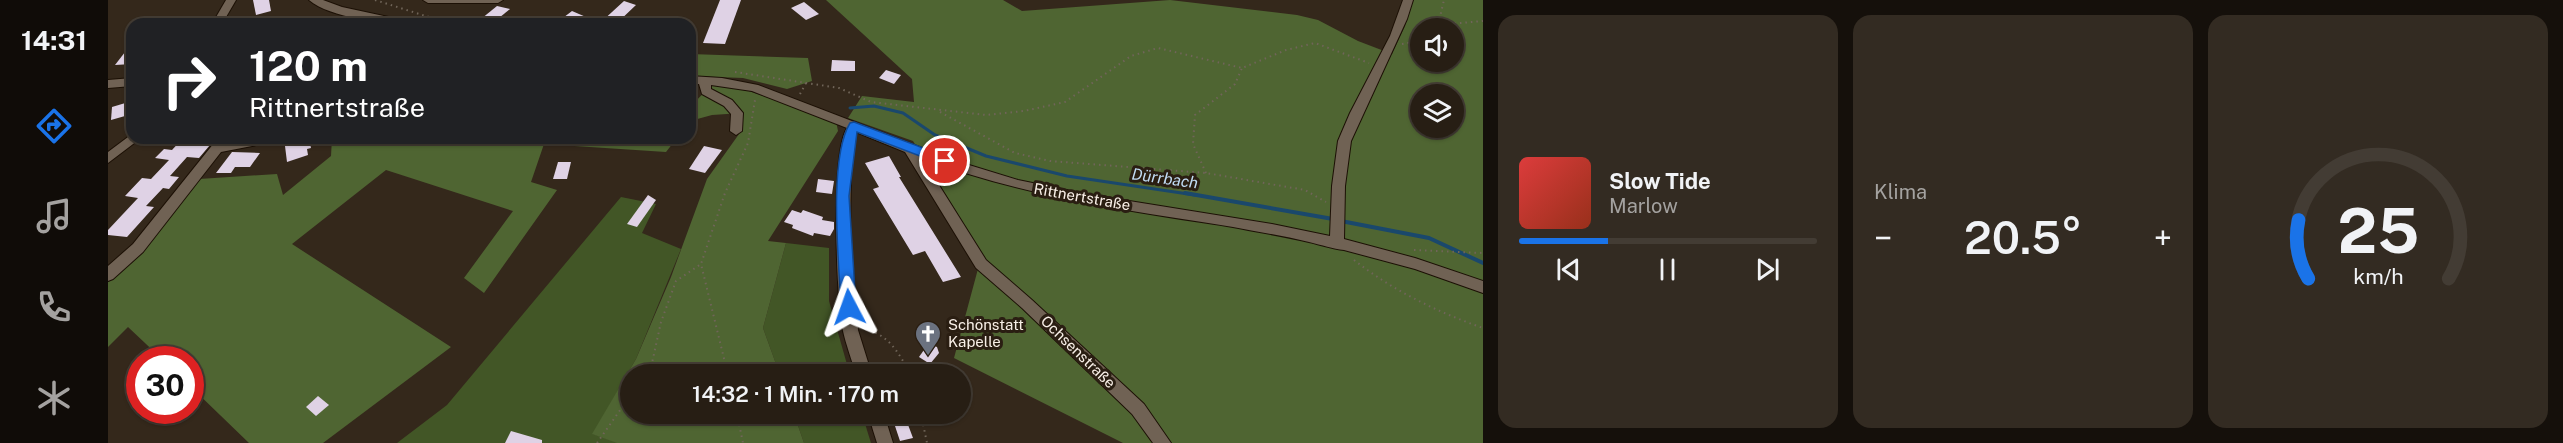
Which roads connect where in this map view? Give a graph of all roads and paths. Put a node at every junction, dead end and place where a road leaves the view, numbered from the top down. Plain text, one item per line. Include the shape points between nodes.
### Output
1 (231, 0) edge
2 (314, 0) edge
3 (375, 0) edge
4 (428, 0) edge
5 (498, 0) edge
6 (1408, 0) edge
7 (1444, 0) edge
8 (221, 18) edge
9 (378, 18) edge
10 (432, 18) edge
11 (1440, 18) edge
12 (1483, 21) edge
13 (1464, 23) edge
14 (1410, 42) edge
15 (1393, 45) junction
16 (1242, 68) junction
17 (1382, 68) junction
18 (733, 72) dead end
19 (696, 80) edge
20 (704, 81) junction
21 (126, 82) edge
22 (108, 84) edge
23 (754, 88) junction
24 (939, 111) junction
25 (854, 126) junction
26 (736, 131) dead end
27 (126, 144) edge
28 (221, 144) edge
29 (908, 147) junction
30 (108, 159) edge
31 (1206, 173) junction
32 (1338, 210) junction
33 (1337, 245) junction
34 (1437, 251) dead end
35 (1483, 253) edge
36 (701, 264) junction
37 (108, 275) edge
38 (1483, 287) edge
39 (1483, 328) edge
40 (850, 330) junction
41 (651, 364) edge
42 (725, 364) edge
43 (861, 364) edge
44 (904, 364) edge
45 (620, 410) edge
46 (739, 424) edge
47 (879, 424) edge
48 (923, 424) edge
49 (597, 443) edge
50 (744, 443) edge
51 (885, 443) edge
52 (927, 443) edge
53 (1163, 443) edge

1 - 8 street
2 - 9 street
3 - 10 path
4 - 5 street
6 - 15 street
7 - 11 path
12 - 13 path
14 - 15 path
15 - 17 street
16 - 17 path via 1315,43
16 - 24 path via 1158,48 1131,56 1065,102 986,115
16 - 31 path via 1235,84 1195,115 1193,144
17 - 32 street via 1347,131
18 - 24 path via 839,88 871,102
19 - 20 street, Rittnertstraße
20 - 23 street, Rittnertstraße
20 - 26 street via 706,91 737,113
21 - 22 street
23 - 25 street, Rittnertstraße
23 - 36 path via 756,106 748,143 725,193
24 - 31 path via 1015,153 1050,161
25 - 29 street, Rittnertstraße
25 - 40 street via 849,134 843,196
27 - 30 street
28 - 37 street via 138,248
29 - 33 street, Rittnertstraße via 1035,189 1265,228
29 - 53 street, Ochsenstraße via 981,264 1138,410
31 - 32 path via 1305,190
32 - 33 street
33 - 38 street, Rittnertstraße via 1436,270
33 - 39 path via 1368,273 1460,321
34 - 35 path
36 - 41 path via 676,281
36 - 42 path
40 - 43 street
40 - 44 path via 877,331 890,340
45 - 49 path
46 - 50 path
47 - 51 street
48 - 52 path

